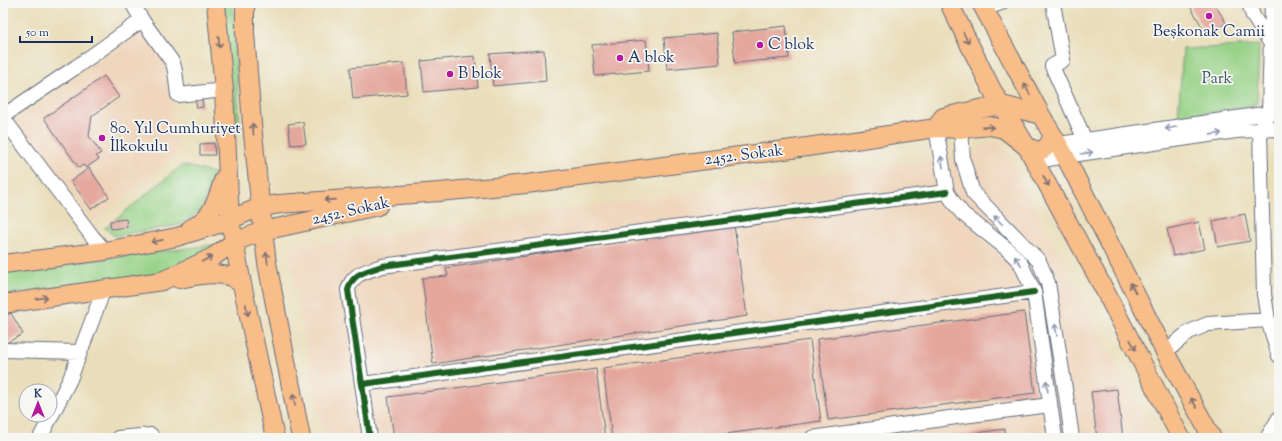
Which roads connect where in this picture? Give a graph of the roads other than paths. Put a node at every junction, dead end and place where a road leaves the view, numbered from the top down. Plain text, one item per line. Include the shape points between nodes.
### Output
1 (132, 3) edge
2 (216, 3) edge
3 (245, 3) edge
4 (949, 3) edge
5 (1001, 3) edge
6 (1053, 3) edge
7 (1249, 3) edge
8 (1272, 3) edge
9 (982, 6) edge
10 (142, 20) junction
11 (1271, 45) junction
12 (224, 90) junction
13 (992, 90) junction
14 (1002, 105) junction
15 (984, 108) junction
16 (1276, 110) edge
17 (1041, 115) junction
18 (3, 117) edge
19 (936, 128) junction
20 (961, 129) junction
21 (1279, 129) edge
22 (1260, 130) junction
23 (1085, 140) junction
24 (1059, 145) junction
25 (1031, 154) junction
26 (228, 166) junction
27 (439, 192) junction
28 (947, 192) junction
29 (260, 207) junction
30 (230, 220) junction
31 (263, 231) junction
32 (177, 237) junction
33 (234, 242) junction
34 (105, 251) junction
35 (3, 264) edge
36 (162, 281) junction
37 (242, 284) junction
38 (104, 289) junction
39 (1034, 292) junction
40 (3, 304) edge
41 (1268, 320) junction
42 (3, 350) edge
43 (80, 352) junction
44 (1165, 352) junction
45 (1279, 356) edge
46 (363, 384) junction
47 (1050, 405) junction
48 (1279, 418) edge
49 (151, 435) dead end
50 (40, 438) edge
51 (118, 438) edge
52 (275, 438) edge
53 (301, 438) edge
54 (370, 438) edge
55 (812, 438) edge
56 (1055, 438) edge
57 (1072, 438) edge
58 (1181, 438) edge
59 (1212, 438) edge
60 (1267, 438) edge

1 - 10 street
2 -> 12 main road
29 -> 3 main road
4 -> 13 main road
5 - 9 street
6 - 23 street via 1063,60 1052,66
7 - 11 street via 1253,16
8 - 11 street
17 -> 9 main road
10 - 12 street via 173,63 178,95
10 - 18 street
11 - 16 street
12 - 26 main road
13 - 14 main road
13 - 15 main road
14 - 15 main road
14 - 17 main road
14 - 25 main road
15 - 19 main road via 943,117
16 - 22 street
16 -> 23 street
17 - 24 main road
18 - 34 street
19 - 20 main road, 2452. Sokak
19 - 27 main road, 2452. Sokak via 807,148 526,184
28 -> 19 street
20 -> 25 main road, 2452. Sokak via 990,126 1004,129
57 -> 20 street via 1048,283 1038,261 973,193 963,160
21 - 22 street
24 -> 22 street
22 - 41 street via 1264,294
23 - 24 street
24 - 25 main road via 1049,144
44 -> 24 main road
25 -> 58 main road via 1104,287
26 - 30 main road
26 - 32 main road via 215,206 209,216
27 -> 29 main road, 2452. Sokak
27 - 31 main road, 2452. Sokak
39 -> 28 street via 1020,262 963,214
28 - 46 street via 382,266 357,275 350,281 348,290
29 - 30 main road, 2452. Sokak
29 - 31 main road
30 - 32 main road, 2452. Sokak
30 - 33 main road
31 - 33 main road, 2452. Sokak
53 -> 31 main road
32 -> 34 main road
36 -> 33 main road, 2452. Sokak via 213,256
33 - 37 main road
34 - 35 main road
36 - 37 main road via 217,275 231,277
36 - 38 main road
37 -> 52 main road
40 -> 38 main road
38 - 43 street
39 - 46 street
47 -> 39 street
41 - 44 street via 1208,324 1189,332
41 - 45 street
42 - 43 street
43 - 50 street via 70,379
59 -> 44 main road
46 - 54 street
47 - 55 street
47 - 56 street
48 - 60 street
49 - 51 street

